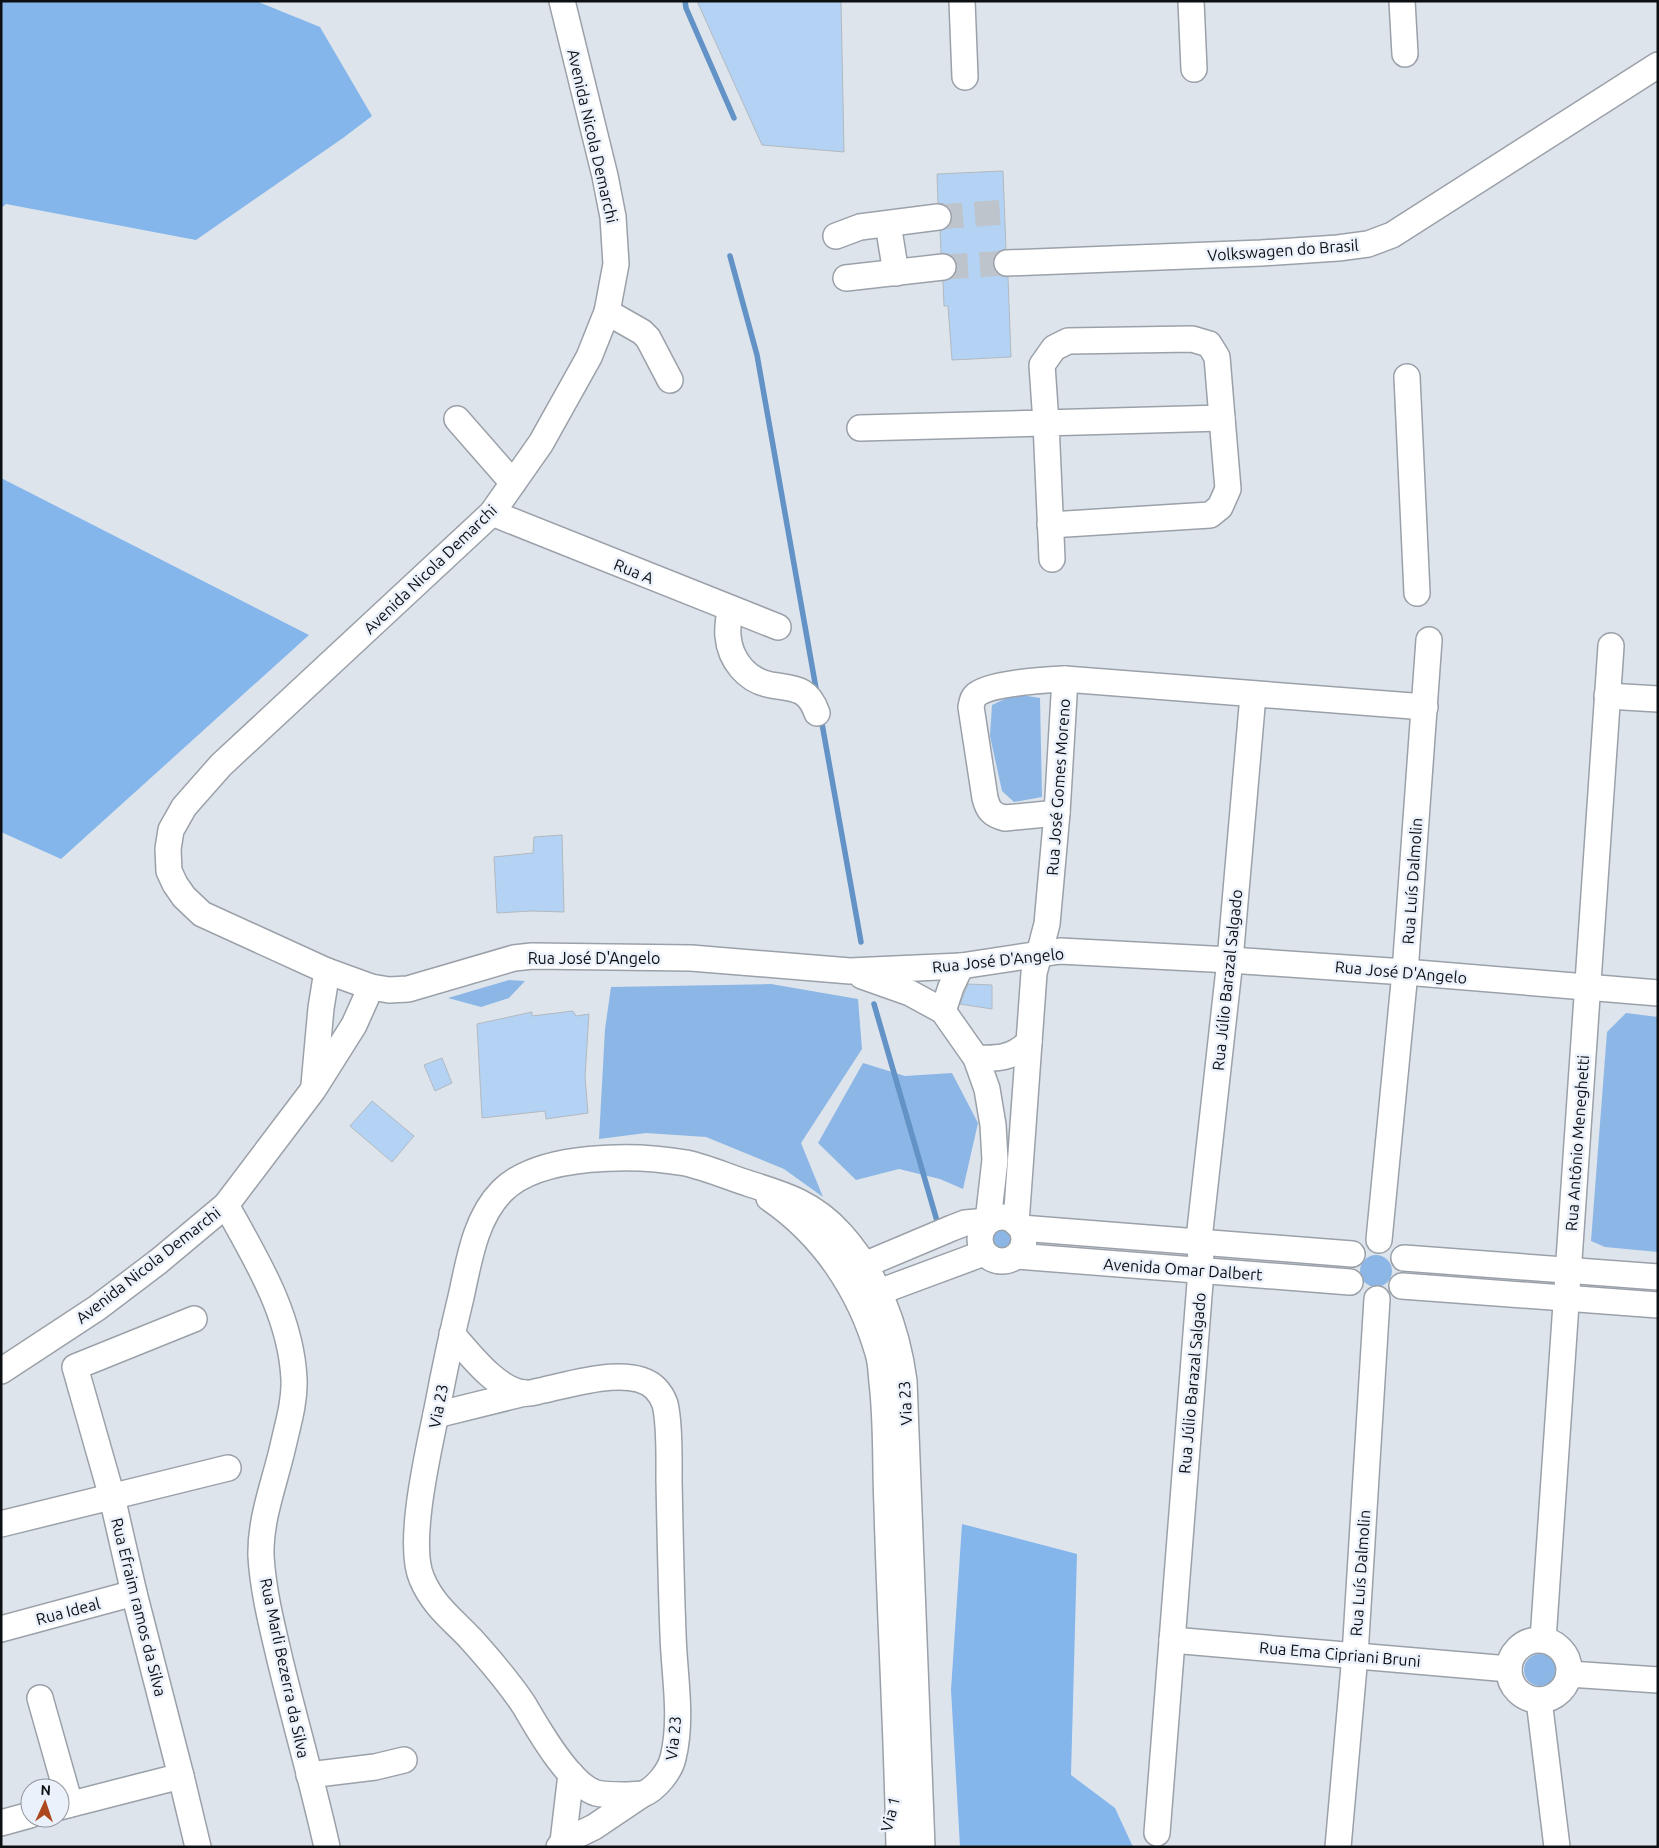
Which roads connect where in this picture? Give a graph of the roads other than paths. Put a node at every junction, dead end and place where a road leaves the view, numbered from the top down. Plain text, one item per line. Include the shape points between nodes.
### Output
1 (562, 1) edge
2 (962, 1) edge
3 (1191, 1) edge
4 (1402, 1) edge
5 (1405, 54) dead end
6 (1658, 65) edge
7 (1194, 69) dead end
8 (965, 77) dead end
9 (938, 217) tunnel mouth
10 (888, 224) junction
11 (836, 236) dead end
12 (1007, 263) tunnel mouth
13 (942, 267) tunnel mouth
14 (896, 273) junction
15 (846, 278) dead end
16 (607, 312) junction
17 (1408, 377) dead end
18 (670, 380) dead end
19 (1222, 418) junction
20 (457, 419) dead end
21 (1046, 423) junction
22 (860, 428) dead end
23 (513, 483) junction
24 (492, 513) junction
25 (1050, 525) junction
26 (1052, 559) dead end
27 (1417, 593) dead end
28 (730, 609) junction
29 (778, 628) dead end
30 (1429, 640) dead end
31 (1611, 646) dead end
32 (1065, 679) junction
33 (1253, 695) junction
34 (1607, 696) junction
35 (1658, 699) edge
36 (1425, 706) junction
37 (817, 713) dead end
38 (1057, 813) junction
39 (1039, 954) junction
40 (1230, 960) junction
41 (961, 966) junction
42 (327, 971) junction
43 (850, 972) junction
44 (1405, 972) junction
45 (371, 987) junction
46 (1588, 988) junction
47 (1658, 993) edge
48 (943, 1011) junction
49 (1029, 1042) junction
50 (976, 1058) junction
51 (313, 1090) junction
52 (226, 1205) junction
53 (988, 1222) junction
54 (1019, 1226) junction
55 (1379, 1240) junction
56 (1201, 1242) junction
57 (984, 1253) junction
58 (1352, 1254) junction
59 (1016, 1256) junction
60 (1404, 1258) junction
61 (854, 1269) junction
62 (1201, 1270) junction
63 (1568, 1270) junction
64 (1658, 1277) edge
65 (1350, 1282) junction
66 (1402, 1286) junction
67 (868, 1297) junction
68 (1566, 1298) junction
69 (1377, 1299) junction
70 (1658, 1305) edge
71 (194, 1319) dead end
72 (452, 1334) junction
73 (50, 1338) junction
74 (1, 1371) edge
75 (1, 1384) edge
76 (525, 1393) junction
77 (436, 1415) junction
78 (228, 1468) dead end
79 (112, 1497) junction
80 (2, 1520) edge
81 (134, 1594) junction
82 (1, 1629) edge
83 (1172, 1640) junction
84 (1543, 1640) junction
85 (1355, 1655) junction
86 (1509, 1669) junction
87 (1569, 1674) junction
88 (1658, 1680) edge
89 (40, 1698) dead end
90 (1539, 1700) junction
91 (404, 1760) dead end
92 (571, 1774) junction
93 (309, 1775) junction
94 (181, 1776) junction
95 (59, 1778) edge
96 (898, 1781) junction
97 (643, 1794) junction
98 (70, 1804) edge
99 (20, 1818) edge
100 (1, 1823) edge
101 (1157, 1833) dead end
102 (561, 1845) edge
103 (198, 1847) edge
104 (326, 1847) edge
105 (881, 1847) edge
106 (899, 1847) edge
107 (922, 1847) edge
108 (1338, 1847) edge
109 (1557, 1847) edge

1 - 16 street, Avenida Nicola Demarchi via 613,218 616,264
2 - 8 street
3 - 7 street
4 - 5 street
6 - 12 street, Volkswagen do Brasil via 1392,235 1368,244 1261,253
9 - 10 street
10 - 11 street
10 - 14 street
13 - 14 street
14 - 15 street
16 - 18 street via 648,338
16 - 23 street, Avenida Nicola Demarchi via 589,356 541,443
17 - 27 street
19 - 21 street
19 - 21 street via 1217,357 1209,344 1192,339 1068,341 1054,348 1042,365
19 - 25 street via 1228,490 1220,507 1210,515
20 - 23 street
21 - 22 street
21 - 25 street
23 - 24 street, Avenida Nicola Demarchi
24 - 28 street, Rua A
24 - 42 street, Avenida Nicola Demarchi via 221,766 184,807 171,830 169,871 184,897 202,914
25 - 26 street
28 - 29 street, Rua A
28 - 37 street via 728,635 731,652 740,669 758,681 800,690 813,701
30 - 36 street, Rua Luís Dalmolin
31 - 34 street, Rua Antônio Meneghetti
32 - 33 street, Rua José Gomes Moreno
32 - 38 street, Rua José Gomes Moreno
32 - 38 street via 1023,682 980,692 971,707 990,812 1005,818
33 - 36 street, Rua José Gomes Moreno
33 - 40 street, Rua Júlio Barazal Salgado
34 - 35 street
34 - 46 street, Rua Antônio Meneghetti
36 - 44 street, Rua Luís Dalmolin
38 - 39 street, Rua José Gomes Moreno via 1047,924
39 - 40 street, Rua José D'Angelo via 1060,951
39 - 41 street, Rua José D'Angelo
39 - 49 street, Rua José Gomes Moreno via 1034,973
40 - 44 street, Rua José D'Angelo
40 - 56 street, Rua Júlio Barazal Salgado
41 - 43 street, Rua José D'Angelo
41 - 48 street
42 - 45 street, Avenida Nicola Demarchi
42 - 51 street
43 - 45 street, Rua José D'Angelo via 691,958 532,956 514,958 408,989
43 - 48 street via 910,993
44 - 46 street, Rua José D'Angelo
44 - 55 street, Rua Luís Dalmolin
45 - 51 street, Avenida Nicola Demarchi via 354,1025
46 - 47 street, Rua José D'Angelo
46 - 63 street, Rua Antônio Meneghetti
48 - 50 street
49 - 50 street via 1008,1056
49 - 54 street, Rua José Gomes Moreno
50 - 53 street via 987,1089 993,1125 994,1160
51 - 52 street, Avenida Nicola Demarchi
52 - 73 street, Avenida Nicola Demarchi via 97,1308
52 - 93 street, Rua Marli Bezerra da Silva via 277,1303 290,1344 295,1380 290,1417 264,1514 261,1556 269,1611
53 - 54 street via 1002,1217
53 - 57 street via 979,1240
53 - 61 street via 965,1223
54 - 56 street, Avenida Omar Dalbert
54 - 59 street via 1024,1243
55 - 58 street via 1364,1243
55 - 60 street via 1394,1245
56 - 58 street, Avenida Omar Dalbert
56 - 62 street, Rua Júlio Barazal Salgado
57 - 59 street via 1003,1262
57 - 67 street
58 - 65 street via 1347,1267
59 - 62 street, Avenida Omar Dalbert
60 - 63 street
60 - 66 street via 1407,1272
61 - 67 street, Via 23
61 - 72 street, Via 23 via 838,1231 807,1205 780,1192 684,1163 627,1157 552,1165 520,1177 488,1208 472,1250
62 - 65 street, Avenida Omar Dalbert
62 - 83 street, Rua Júlio Barazal Salgado
63 - 64 street
63 - 68 street, Rua Antônio Meneghetti
65 - 69 street via 1361,1294
66 - 68 street
66 - 69 street via 1391,1296
67 - 96 street, Via 23 via 885,1406
67 - 107 street, Via 23 via 892,1325 904,1381
68 - 70 street
68 - 84 street, Rua Antônio Meneghetti
69 - 85 street, Rua Luís Dalmolin
71 - 79 street, Rua Efraim ramos da Silva via 76,1367
72 - 76 street via 482,1369 504,1386
72 - 77 street, Via 23
73 - 74 street, Avenida Nicola Demarchi
73 - 75 street, Avenida Nicola Demarchi
76 - 77 street, Via 23
76 - 97 street, Via 23 via 612,1377 630,1377 647,1382 658,1390 664,1402 668,1438 677,1716 672,1763 663,1779
77 - 92 street, Via 23 via 416,1547 419,1574 434,1603 511,1686
78 - 79 street
79 - 80 street
79 - 81 street, Rua Efraim ramos da Silva
81 - 82 street, Rua Ideal
81 - 94 street, Rua Efraim ramos da Silva
83 - 85 street, Rua Ema Cipriani Bruni
83 - 101 street, Rua Júlio Barazal Salgado
84 - 86 street via 1531,1641 1520,1647 1512,1657
84 - 87 street via 1563,1652
85 - 86 street, Rua Ema Cipriani Bruni
85 - 108 street, Rua Luís Dalmolin
86 - 90 street via 1517,1690
87 - 88 street
87 - 90 street via 1559,1692
89 - 95 street
90 - 109 street
91 - 93 street
92 - 97 street, Via 23 via 592,1792
92 - 102 street
93 - 104 street, Rua Marli Bezerra da Silva
94 - 98 street
94 - 103 street, Rua Efraim ramos da Silva
96 - 105 street, Via 1
96 - 106 street, Via 23
97 - 102 street
99 - 100 street

